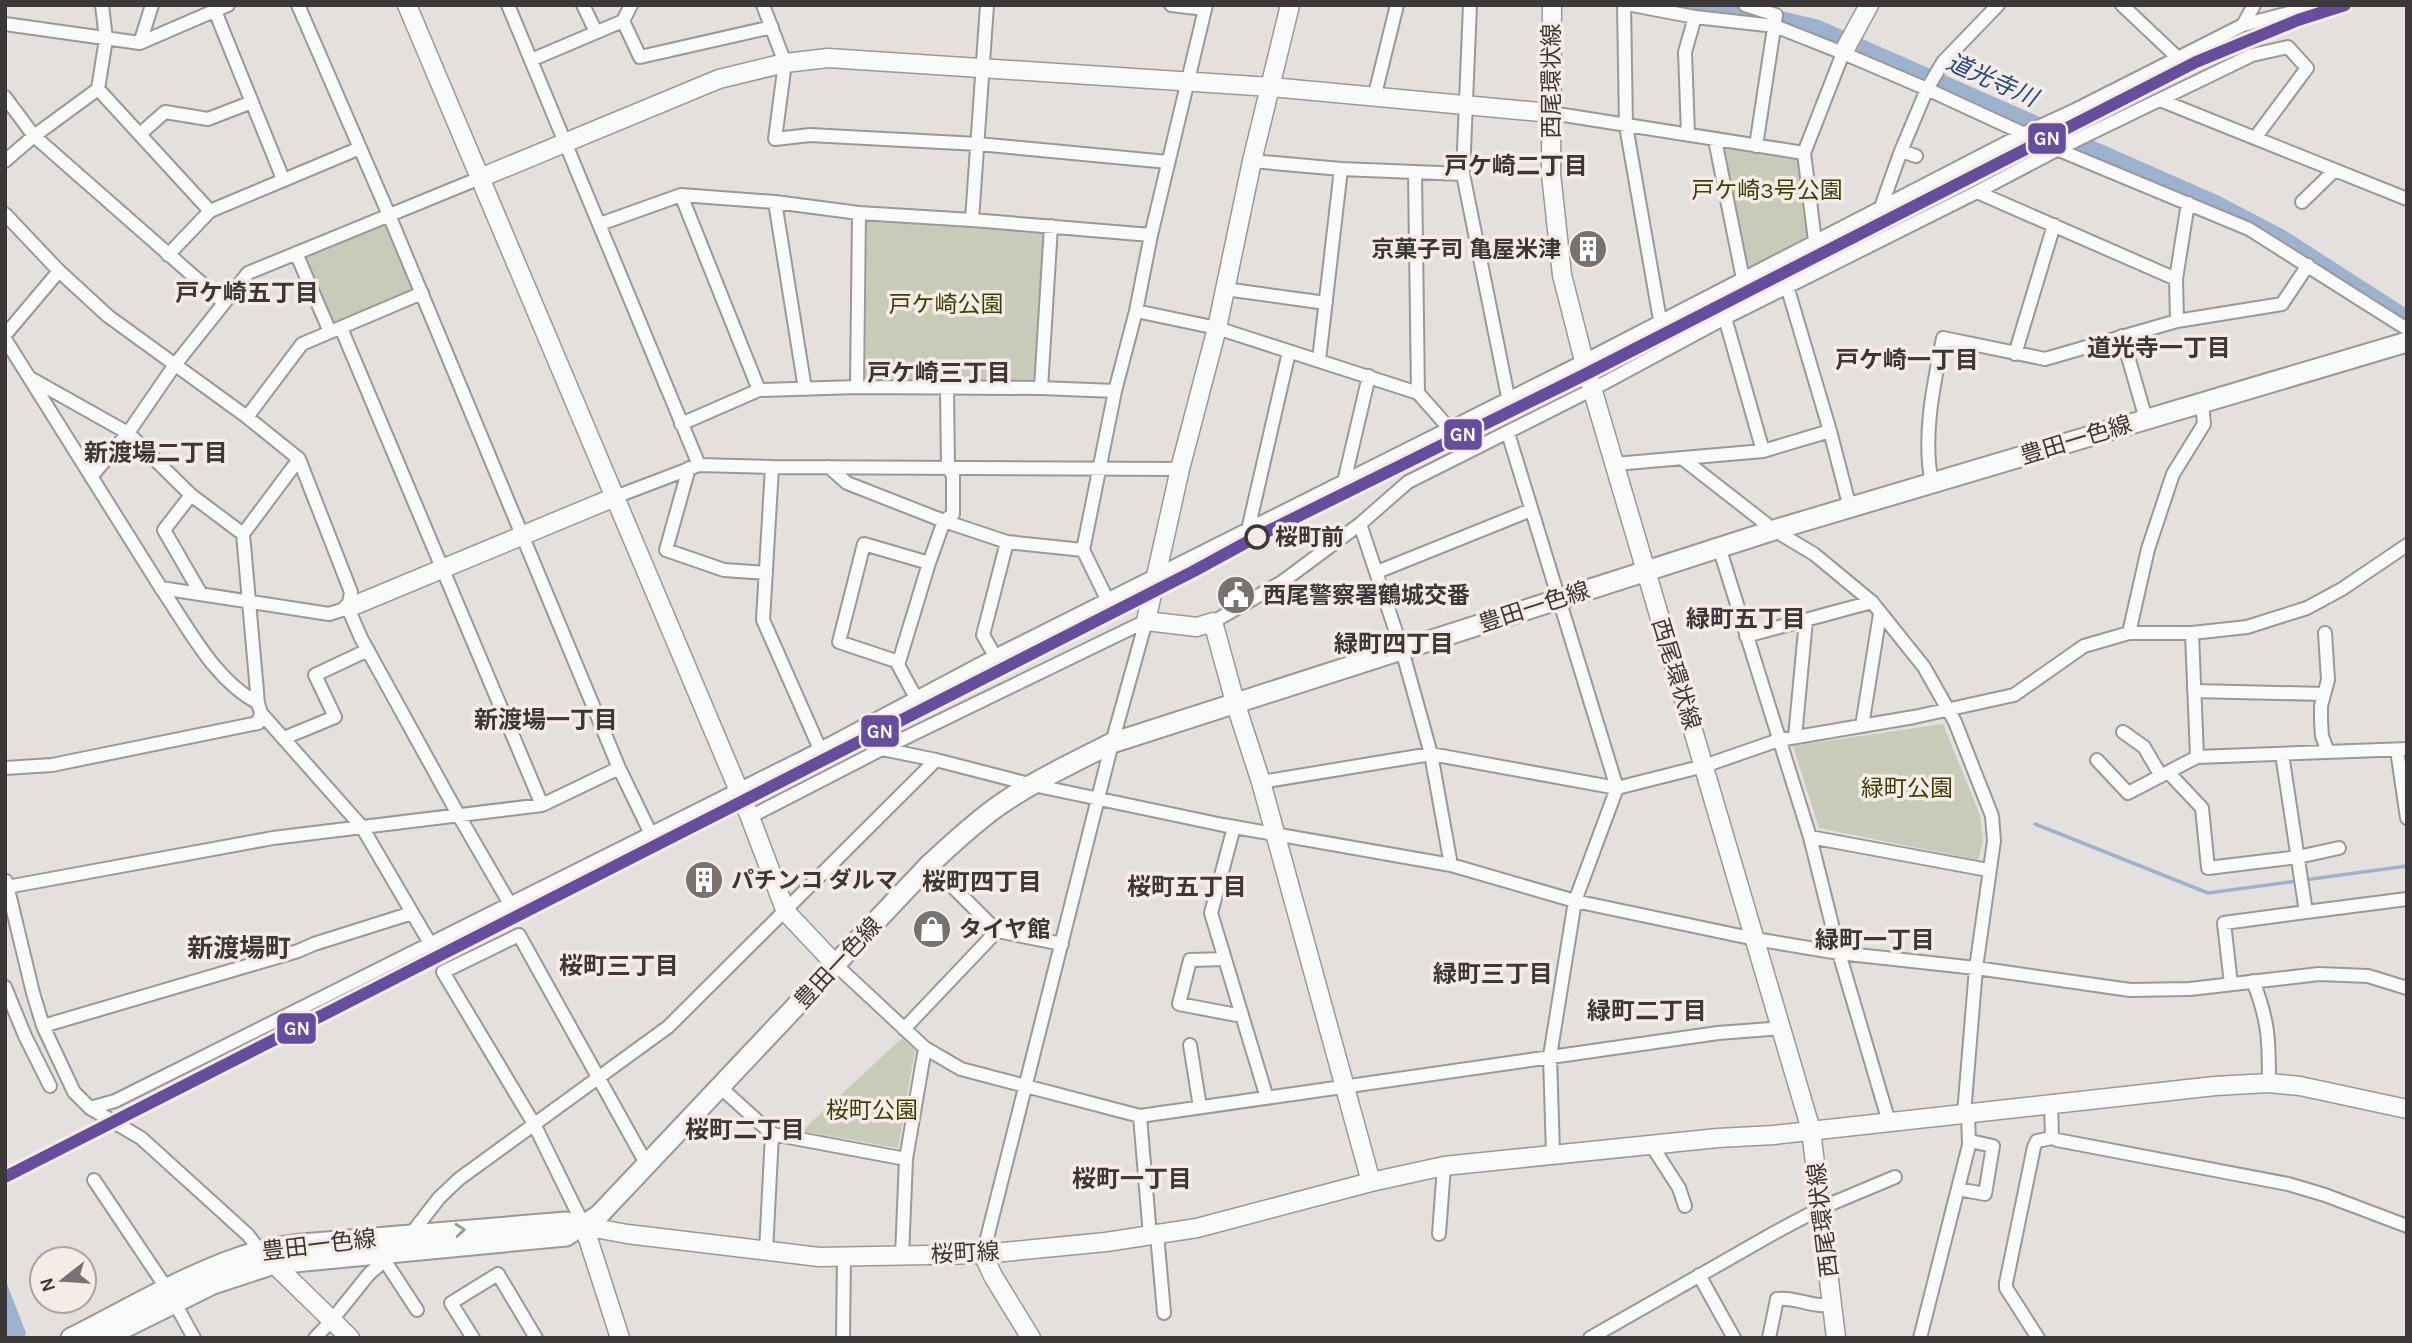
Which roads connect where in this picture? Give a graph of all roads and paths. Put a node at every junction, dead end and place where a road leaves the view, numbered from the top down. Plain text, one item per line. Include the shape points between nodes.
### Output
1 (102, 5) edge
2 (152, 5) edge
3 (298, 5) edge
4 (407, 5) edge
5 (508, 5) edge
6 (583, 5) edge
7 (631, 5) edge
8 (763, 5) edge
9 (987, 5) edge
10 (1171, 5) edge
11 (1290, 5) edge
12 (1397, 5) edge
13 (1470, 5) edge
14 (1552, 5) edge
15 (1624, 5) edge
16 (1632, 5) edge
17 (1745, 5) edge
18 (1868, 5) edge
19 (1998, 5) edge
20 (2122, 5) edge
21 (2254, 5) edge
22 (2319, 5) edge
23 (1205, 7) edge
24 (222, 8) edge
25 (1695, 17) junction
26 (623, 20) junction
27 (1775, 22) junction
28 (5, 24) edge
29 (2243, 25) junction
30 (772, 27) junction
31 (596, 32) junction
32 (106, 39) junction
33 (140, 43) junction
34 (1843, 52) junction
35 (2177, 57) junction
36 (531, 60) junction
37 (785, 62) junction
38 (983, 68) junction
39 (1189, 82) junction
40 (1270, 87) junction
41 (1928, 88) junction
42 (98, 89) junction
43 (5, 97) edge
44 (1374, 98) junction
45 (2161, 100) junction
46 (253, 102) junction
47 (1465, 107) junction
48 (1551, 113) junction
49 (1626, 126) junction
50 (2025, 133) junction
51 (140, 134) junction
52 (1688, 134) junction
53 (34, 136) junction
54 (2255, 138) junction
55 (1715, 140) junction
56 (565, 142) junction
57 (978, 144) junction
58 (1756, 146) junction
59 (360, 148) junction
60 (2061, 149) junction
61 (1901, 150) junction
62 (1804, 153) junction
63 (1916, 156) dead end
64 (5, 161) edge
65 (1252, 161) junction
66 (1168, 162) junction
67 (1341, 169) junction
68 (2335, 170) junction
69 (1415, 172) junction
70 (1463, 174) junction
71 (283, 178) junction
72 (480, 178) junction
73 (1977, 192) junction
74 (681, 195) junction
75 (2407, 199) edge
76 (775, 202) junction
77 (2302, 202) dead end
78 (2188, 203) junction
79 (1881, 206) junction
80 (210, 211) junction
81 (859, 213) junction
82 (5, 214) edge
83 (389, 215) junction
84 (972, 220) junction
85 (600, 224) junction
86 (2054, 225) junction
87 (1051, 226) junction
88 (1151, 235) junction
89 (1815, 241) junction
90 (296, 253) junction
91 (168, 255) junction
92 (2308, 265) junction
93 (59, 271) junction
94 (1743, 279) junction
95 (2176, 279) junction
96 (1787, 286) junction
97 (1225, 289) junction
98 (422, 293) junction
99 (223, 302) junction
100 (1326, 303) junction
101 (1136, 311) junction
102 (1725, 318) junction
103 (1660, 320) junction
104 (2177, 321) junction
105 (1217, 328) junction
106 (2407, 329) edge
107 (336, 330) junction
108 (2122, 336) junction
109 (5, 337) edge
110 (2407, 342) edge
111 (1289, 352) junction
112 (2015, 354) junction
113 (1319, 360) junction
114 (1584, 361) junction
115 (174, 366) junction
116 (1369, 376) junction
117 (29, 378) junction
118 (857, 387) junction
119 (947, 388) junction
120 (1041, 388) junction
121 (804, 389) junction
122 (1593, 389) junction
123 (760, 390) junction
124 (1115, 391) junction
125 (1419, 393) junction
126 (1508, 397) junction
127 (2202, 402) junction
128 (247, 417) junction
129 (2146, 419) junction
130 (681, 424) junction
131 (1448, 427) junction
132 (1830, 431) junction
133 (128, 433) junction
134 (1508, 433) junction
135 (1763, 451) junction
136 (299, 459) junction
137 (1683, 459) junction
138 (1615, 464) junction
139 (694, 467) junction
140 (772, 467) junction
141 (829, 467) junction
142 (948, 468) junction
143 (1180, 468) junction
144 (1098, 470) junction
145 (91, 477) junction
146 (1344, 482) junction
147 (1932, 483) junction
148 (191, 495) junction
149 (615, 497) junction
150 (1850, 508) junction
151 (1531, 510) junction
152 (944, 521) junction
153 (1360, 524) junction
154 (1248, 530) junction
155 (1774, 530) junction
156 (243, 534) junction
157 (522, 536) junction
158 (1007, 542) junction
159 (2407, 545) edge
160 (1719, 547) junction
161 (1083, 550) junction
162 (929, 563) junction
163 (442, 570) junction
164 (1645, 571) junction
165 (1377, 572) junction
166 (766, 573) junction
167 (1156, 575) junction
168 (161, 588) junction
169 (201, 594) junction
170 (1558, 598) junction
171 (1107, 599) junction
172 (249, 600) junction
173 (1872, 602) junction
174 (348, 608) junction
175 (1880, 614) junction
176 (1806, 620) junction
177 (1146, 621) junction
178 (1213, 622) junction
179 (2129, 633) junction
180 (2192, 633) junction
181 (2325, 633) dead end
182 (1746, 636) junction
183 (368, 650) junction
184 (1402, 650) junction
185 (995, 656) junction
186 (898, 665) junction
187 (2194, 691) junction
188 (2324, 694) junction
189 (916, 698) junction
190 (1235, 702) junction
191 (259, 708) junction
192 (1949, 710) junction
193 (1862, 726) junction
194 (2123, 732) dead end
195 (1795, 737) junction
196 (284, 738) junction
197 (1779, 740) junction
198 (1112, 743) junction
199 (820, 749) junction
200 (882, 749) junction
201 (2402, 749) edge
202 (2328, 752) junction
203 (1431, 754) junction
204 (2283, 754) junction
205 (2197, 757) junction
206 (936, 760) junction
207 (2097, 760) dead end
208 (1704, 766) junction
209 (5, 768) edge
210 (619, 768) junction
211 (2165, 774) junction
212 (1261, 782) junction
213 (1033, 785) junction
214 (1617, 788) junction
215 (738, 790) junction
216 (1098, 797) junction
217 (542, 806) junction
218 (458, 816) junction
219 (750, 817) junction
220 (2407, 818) edge
221 (362, 827) junction
222 (1234, 827) junction
223 (651, 834) junction
224 (1274, 834) junction
225 (1810, 837) junction
226 (2339, 848) dead end
227 (2298, 857) junction
228 (930, 864) junction
229 (1451, 865) junction
230 (1988, 870) junction
231 (6, 883) edge
232 (2407, 899) edge
233 (1575, 901) junction
234 (510, 904) junction
235 (786, 912) junction
236 (2306, 912) junction
237 (412, 914) junction
238 (997, 931) junction
239 (1755, 939) junction
240 (1062, 944) junction
241 (431, 945) junction
242 (1839, 953) junction
243 (1225, 959) junction
244 (836, 965) junction
245 (1976, 968) junction
246 (2252, 981) junction
247 (2231, 984) junction
248 (5, 988) edge
249 (2407, 988) edge
250 (1242, 1016) junction
251 (43, 1026) junction
252 (1782, 1028) junction
253 (904, 1029) junction
254 (1190, 1045) dead end
255 (925, 1048) junction
256 (1550, 1056) junction
257 (597, 1078) junction
258 (2269, 1083) junction
259 (1026, 1085) junction
260 (50, 1086) dead end
261 (720, 1087) junction
262 (1343, 1087) junction
263 (1267, 1098) junction
264 (2051, 1105) junction
265 (1200, 1107) junction
266 (90, 1108) junction
267 (2407, 1109) edge
268 (1966, 1114) junction
269 (1140, 1116) junction
270 (1889, 1122) junction
271 (534, 1124) junction
272 (1811, 1130) junction
273 (772, 1133) junction
274 (2052, 1138) junction
275 (1970, 1140) junction
276 (1652, 1146) junction
277 (1553, 1154) junction
278 (906, 1158) junction
279 (647, 1165) junction
280 (1444, 1166) junction
281 (1895, 1177) dead end
282 (94, 1180) dead end
283 (1371, 1182) junction
284 (1958, 1189) junction
285 (1685, 1206) dead end
286 (1821, 1208) junction
287 (584, 1226) junction
288 (2407, 1227) edge
289 (411, 1234) junction
290 (1439, 1234) dead end
291 (1154, 1235) junction
292 (766, 1251) junction
293 (983, 1254) junction
294 (390, 1256) junction
295 (844, 1256) junction
296 (902, 1256) junction
297 (267, 1257) junction
298 (1699, 1275) junction
299 (166, 1299) junction
300 (1833, 1304) junction
301 (418, 1310) dead end
302 (1164, 1313) dead end
303 (332, 1320) junction
304 (71, 1338) edge
305 (104, 1338) edge
306 (194, 1338) edge
307 (315, 1338) edge
308 (350, 1338) edge
309 (473, 1338) edge
310 (536, 1338) edge
311 (620, 1338) edge
312 (843, 1338) edge
313 (1031, 1338) edge
314 (1590, 1338) edge
315 (1734, 1338) edge
316 (1769, 1338) edge
317 (1836, 1338) edge
318 (1920, 1338) edge
319 (2038, 1338) edge

1 - 32 street
2 - 33 street
3 - 59 street
4 - 72 street
5 - 36 street
6 - 31 street
7 - 26 street
8 - 30 street
9 - 38 street
10 - 23 street
11 - 40 street
12 - 44 street
13 - 47 street
14 - 48 street, 西尾環状線
15 - 49 street
16 - 25 street
17 - 27 street
18 - 34 street
19 - 41 street via 1943,62
20 - 35 street
21 - 29 street
22 - 29 street
23 - 39 street
24 - 33 street
24 - 46 street
25 - 27 street
25 - 52 street via 1685,52
26 - 30 street via 640,57
26 - 31 street
27 - 34 street
27 - 58 street
28 - 32 street
29 - 35 street
30 - 37 street
31 - 36 street
32 - 33 street
32 - 42 street
34 - 41 street
34 - 62 street
35 - 50 street
36 - 56 street
37 - 38 street via 828,58
37 - 56 street via 719,79
37 - 57 street via 775,139 810,135
38 - 39 street
38 - 57 street
39 - 40 street
39 - 66 street
40 - 44 street
40 - 65 street
41 - 50 street
41 - 61 street
42 - 51 street
42 - 53 street
43 - 53 street
44 - 47 street
45 - 54 street
45 - 54 street via 2252,55 2288,47 2308,68
45 - 60 street
46 - 51 street via 208,119 165,112
46 - 71 street
47 - 48 street
47 - 70 street
48 - 49 street
48 - 114 street, 西尾環状線 via 1551,174 1562,275
49 - 52 street
49 - 103 street
50 - 60 street
50 - 79 street
51 - 80 street
52 - 55 street
53 - 64 street
53 - 91 street
54 - 68 street
55 - 58 street
55 - 94 street
56 - 72 street
56 - 85 street
57 - 66 street
57 - 84 street
58 - 62 street
59 - 71 street
59 - 83 street
60 - 73 street
60 - 78 street
61 - 63 street
61 - 79 street
62 - 89 street
65 - 67 street
65 - 97 street
66 - 88 street
67 - 69 street
67 - 100 street
68 - 75 street
68 - 77 street
69 - 70 street
69 - 125 street
70 - 126 street
71 - 80 street
72 - 83 street
72 - 149 street
73 - 86 street
73 - 96 street
74 - 76 street
74 - 85 street
74 - 123 street
76 - 81 street
76 - 121 street
78 - 92 street via 2249,229
78 - 95 street
79 - 89 street
80 - 91 street
81 - 84 street
81 - 118 street
82 - 93 street
83 - 90 street
83 - 98 street
84 - 87 street
85 - 130 street
86 - 95 street
86 - 112 street
87 - 88 street
87 - 120 street
88 - 101 street
89 - 94 street
90 - 99 street via 248,273
90 - 107 street
91 - 99 street
92 - 104 street via 2282,304
92 - 106 street
93 - 109 street
93 - 115 street
94 - 103 street
95 - 104 street
96 - 102 street
96 - 132 street
97 - 100 street
97 - 105 street
98 - 107 street
98 - 157 street
99 - 115 street
100 - 113 street
101 - 105 street
101 - 124 street
102 - 122 street
102 - 135 street
103 - 114 street
104 - 108 street
105 - 111 street
105 - 143 street
107 - 128 street via 302,344
107 - 163 street
108 - 112 street via 2045,359
108 - 129 street
109 - 117 street
110 - 127 main road, 豊田一色線
111 - 113 street
111 - 154 street
112 - 147 street via 1943,338 1931,397
113 - 116 street
114 - 122 street, 西尾環状線
114 - 126 street
115 - 128 street
115 - 133 street
116 - 125 street
116 - 146 street
117 - 133 street
117 - 145 street
118 - 119 street
118 - 121 street
119 - 120 street
119 - 142 street
120 - 124 street
121 - 123 street
122 - 134 street
122 - 138 street, 西尾環状線
123 - 130 street
124 - 144 street
125 - 131 street
126 - 131 street
127 - 129 main road, 豊田一色線
127 - 179 street via 2204,424 2173,474 2148,549
128 - 136 street
129 - 147 main road, 豊田一色線
130 - 139 street
131 - 146 street
132 - 135 street
132 - 150 street
133 - 145 street
133 - 148 street
134 - 151 street
134 - 153 street via 1408,482
135 - 137 street
136 - 156 street
136 - 174 street via 351,592
137 - 138 street
137 - 155 street
138 - 164 street, 西尾環状線
139 - 140 street
139 - 149 street
139 - 166 street via 666,550 724,570
140 - 141 street
140 - 166 street
141 - 142 street
141 - 152 street via 847,483
142 - 144 street
142 - 152 street via 954,475 953,514
143 - 144 street
143 - 167 street
144 - 161 street
145 - 168 street
146 - 154 street
147 - 150 main road, 豊田一色線
148 - 156 street
148 - 169 street via 163,530
149 - 157 street
149 - 215 street
150 - 155 main road, 豊田一色線
151 - 165 street
151 - 170 street
152 - 158 street
152 - 162 street
153 - 165 street
153 - 178 street via 1282,582
154 - 167 street
155 - 160 main road, 豊田一色線
155 - 173 street via 1814,554
156 - 172 street
157 - 163 street
157 - 210 street
158 - 161 street
158 - 185 street via 983,635
159 - 180 street via 2307,608 2247,627
160 - 164 main road, 豊田一色線
160 - 182 street
161 - 171 street
162 - 186 street
162 - 186 street via 864,544 839,642
163 - 174 street
163 - 217 street
164 - 170 main road, 豊田一色線
164 - 208 street, 西尾環状線
165 - 184 street
166 - 199 street via 763,620
167 - 171 street
167 - 177 street
168 - 169 street
168 - 191 street via 216,667
169 - 172 street
170 - 184 main road, 豊田一色線
170 - 214 street
171 - 185 street
172 - 174 street via 329,614
172 - 191 street
173 - 175 street
173 - 176 street
174 - 183 street
175 - 192 street via 1924,667
175 - 193 street
176 - 182 street
176 - 195 street
177 - 178 street via 1197,627
177 - 198 street
177 - 200 street
178 - 190 street
179 - 180 street
179 - 192 street via 2084,646 2014,695
180 - 187 street
181 - 188 street via 2328,680
182 - 197 street
183 - 196 street via 315,675 335,717
183 - 218 street
184 - 190 main road, 豊田一色線
184 - 203 street
185 - 189 street
186 - 189 street
187 - 188 street
187 - 205 street
188 - 202 street via 2320,721
189 - 199 street
190 - 198 main road, 豊田一色線
190 - 212 street
191 - 196 street
191 - 209 street via 258,723 52,765
192 - 193 street
192 - 230 street via 1992,816 1994,841
193 - 195 street
194 - 211 street via 2144,747
195 - 197 street
196 - 221 street
197 - 208 street
197 - 225 street
198 - 213 main road, 豊田一色線
198 - 216 street
199 - 215 street
200 - 206 street
200 - 219 street
201 - 202 street
201 - 220 street
202 - 204 street
203 - 212 street
203 - 214 street
203 - 229 street
204 - 205 street
204 - 227 street
205 - 211 street
206 - 213 street
206 - 235 street
207 - 211 street via 2128,793
208 - 214 street
208 - 239 street, 西尾環状線
210 - 217 street
210 - 223 street
211 - 227 street via 2202,808 2208,868
212 - 224 street
213 - 216 street
213 - 228 main road, 豊田一色線 via 1001,804
214 - 233 street
215 - 219 street
215 - 223 street
216 - 222 street
216 - 240 street
217 - 218 street
218 - 221 street
218 - 234 street
219 - 235 street
221 - 231 street
221 - 237 street
222 - 224 street
222 - 243 street via 1211,913
223 - 234 street
224 - 229 street
224 - 262 street
225 - 230 street
225 - 242 street
226 - 227 street
227 - 236 street
228 - 238 street
228 - 244 main road, 豊田一色線
229 - 233 street
230 - 245 street
231 - 251 street
232 - 236 street
233 - 239 street
233 - 256 street
234 - 241 street
235 - 244 street
235 - 257 street via 668,1027
236 - 247 street via 2224,923
237 - 241 street
237 - 251 street
238 - 240 street
238 - 253 street
239 - 242 street
239 - 252 street, 西尾環状線
240 - 259 street
241 - 266 street via 115,1101
242 - 245 street
242 - 270 street
243 - 250 street
243 - 250 street via 1190,960 1179,1004
244 - 253 street
244 - 261 main road, 豊田一色線
245 - 247 street via 2130,990
245 - 268 street
246 - 247 street
246 - 249 street via 2319,974 2368,976
246 - 258 street via 2269,1037
248 - 260 street
250 - 263 street
251 - 266 street via 74,1092
252 - 256 street via 1718,1032
252 - 272 street, 西尾環状線
253 - 255 street
254 - 265 street
255 - 259 street via 961,1069
255 - 278 street
256 - 262 street
256 - 277 street
257 - 271 street
257 - 271 street via 519,935 443,972
257 - 279 street
258 - 264 street
258 - 267 street
259 - 269 street
259 - 293 street
261 - 273 street
261 - 279 main road, 豊田一色線
262 - 263 street
262 - 283 street
263 - 265 street
264 - 268 street
264 - 274 street
265 - 269 street
266 - 297 street via 141,1138
268 - 270 street
268 - 275 street
269 - 291 street
270 - 272 street
271 - 287 street
271 - 289 street via 460,1179
272 - 276 street
272 - 286 street, 西尾環状線
273 - 278 street
273 - 292 street
274 - 288 street via 2288,1184
274 - 319 street via 2034,1146 2006,1283
275 - 284 street
275 - 284 street via 1993,1146 1985,1194
276 - 277 street
276 - 285 street
277 - 280 street
278 - 296 street
279 - 287 main road, 豊田一色線
280 - 283 street
280 - 290 street
281 - 286 street
282 - 299 street
283 - 291 street, 桜町線
284 - 318 street
286 - 298 street
286 - 300 street, 西尾環状線
289 -> 287 main road, 豊田一色線 via 566,1222
287 - 292 street, 桜町線
287 - 294 main road, 豊田一色線 via 566,1236
287 - 311 street
289 - 294 street
289 - 297 main road, 豊田一色線 via 302,1244
291 - 293 street, 桜町線
291 - 302 street
292 - 295 street, 桜町線
293 - 296 street, 桜町線
293 - 313 street
294 - 297 main road, 豊田一色線
294 - 301 street
294 - 303 street
295 - 296 street, 桜町線
295 - 312 street
297 - 299 main road, 豊田一色線 via 221,1265
297 - 303 street
298 - 314 street
298 - 315 street
299 - 304 main road, 豊田一色線
299 - 305 main road, 豊田一色線
299 - 306 street
300 - 316 street via 1818,1307 1777,1300
300 - 317 street, 西尾環状線
303 - 307 street
303 - 308 street
309 - 310 street via 451,1303 498,1274

